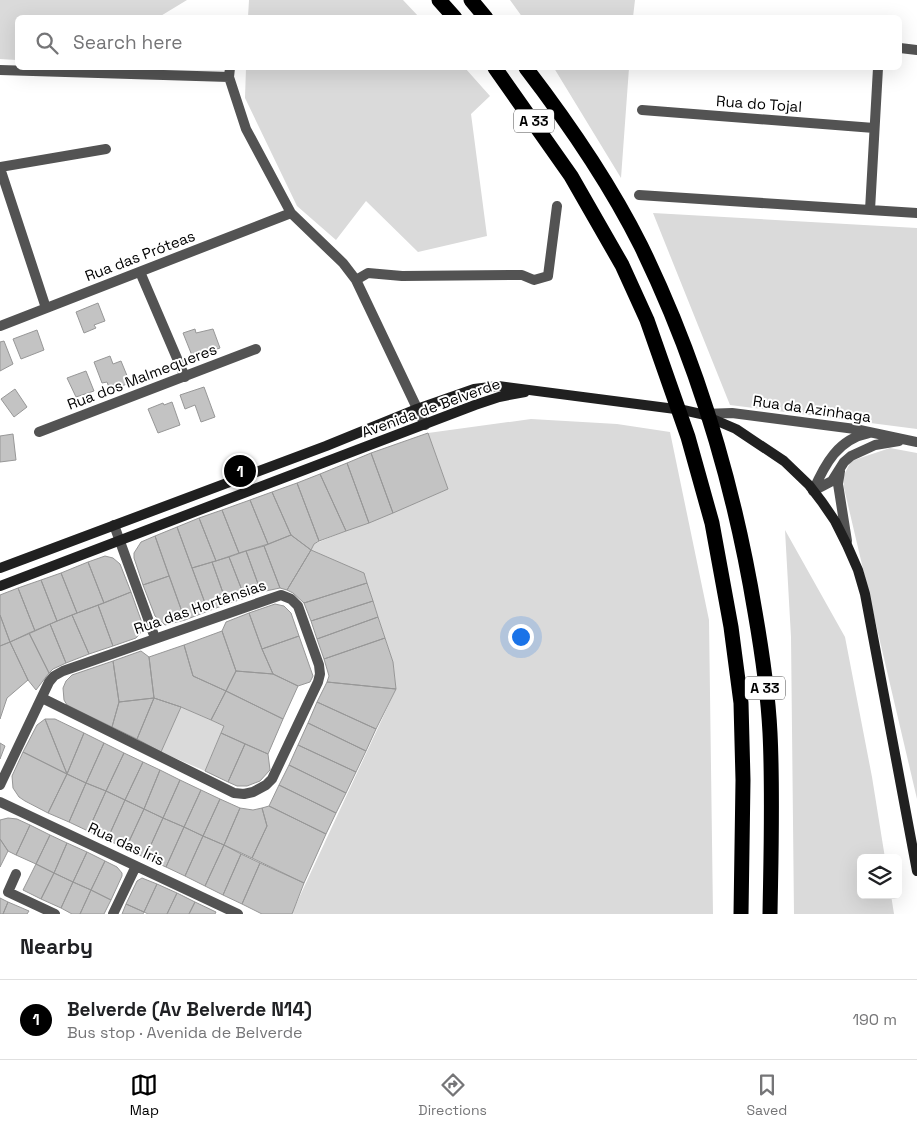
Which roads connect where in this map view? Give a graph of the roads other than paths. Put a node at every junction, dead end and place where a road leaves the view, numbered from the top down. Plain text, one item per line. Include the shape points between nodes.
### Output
1 (439, 0) edge
2 (471, 0) edge
3 (452, 15) edge
4 (484, 15) edge
5 (902, 48) edge
6 (917, 50) edge
7 (0, 70) edge
8 (496, 70) edge
9 (527, 70) edge
10 (878, 70) edge
11 (229, 72) edge
12 (642, 110) dead end
13 (874, 128) junction
14 (106, 150) dead end
15 (0, 168) edge
16 (639, 195) dead end
17 (557, 206) dead end
18 (870, 210) junction
19 (917, 213) edge
20 (291, 214) junction
21 (140, 272) junction
22 (356, 280) junction
23 (46, 308) junction
24 (0, 326) edge
25 (256, 349) dead end
26 (185, 377) junction
27 (536, 390) junction
28 (417, 409) junction
29 (701, 414) junction
30 (425, 425) junction
31 (39, 432) dead end
32 (872, 433) junction
33 (903, 440) junction
34 (917, 442) edge
35 (840, 469) junction
36 (813, 491) junction
37 (114, 525) junction
38 (120, 539) junction
39 (847, 545) junction
40 (0, 568) edge
41 (0, 586) edge
42 (155, 638) junction
43 (42, 698) junction
44 (0, 785) edge
45 (0, 802) edge
46 (136, 866) junction
47 (917, 872) edge
48 (16, 874) dead end
49 (54, 914) edge
50 (113, 914) edge
51 (238, 914) edge
52 (740, 914) edge
53 (770, 914) edge

1 - 3 highway
2 - 4 highway
5 - 6 street
7 - 11 street
8 - 52 highway, A 33 via 571,176 622,265 647,320 700,480 712,523 726,599 741,703
9 - 53 highway, A 33 via 586,151 641,246 696,378 724,466 746,556 761,646 770,732
10 - 13 street
11 - 20 street via 246,129
12 - 13 street, Rua do Tojal
13 - 18 street
14 - 15 street
15 - 23 street
16 - 18 street
17 - 22 street via 548,276 534,280 522,275 402,276 368,272
18 - 19 street
20 - 21 street, Rua das Próteas
20 - 22 street via 343,263
21 - 23 street, Rua das Próteas
21 - 26 street
22 - 28 street
23 - 24 street, Rua das Próteas
25 - 26 street, Rua dos Malmequeres
26 - 31 street, Rua dos Malmequeres
27 - 28 main road, Avenida de Belverde via 488,386
27 - 29 main road
27 - 30 main road, Avenida de Belverde via 499,397
28 - 30 street
28 - 37 main road, Avenida de Belverde
29 - 32 street, Rua da Azinhaga via 732,413
29 - 36 main road via 756,441 784,461
30 - 38 main road, Avenida de Belverde
32 - 33 street, Rua da Azinhaga
32 - 36 street via 852,438 841,446 827,463
33 - 34 street, Rua da Azinhaga
33 - 35 street via 860,451
35 - 36 street via 832,481
35 - 39 street via 838,484
36 - 39 main road via 835,521
37 - 38 street
37 - 40 main road, Avenida de Belverde
38 - 41 main road, Avenida de Belverde
38 - 42 street
39 - 47 main road via 865,594
42 - 43 street, Rua das Hortênsias via 58,673
42 - 43 street, Rua das Hortênsias via 276,596 292,599 298,606 320,674 270,782 253,792 234,793
43 - 44 street
45 - 46 street, Rua das Íris
46 - 50 street
46 - 51 street, Rua das Íris
48 - 49 street via 8,892

